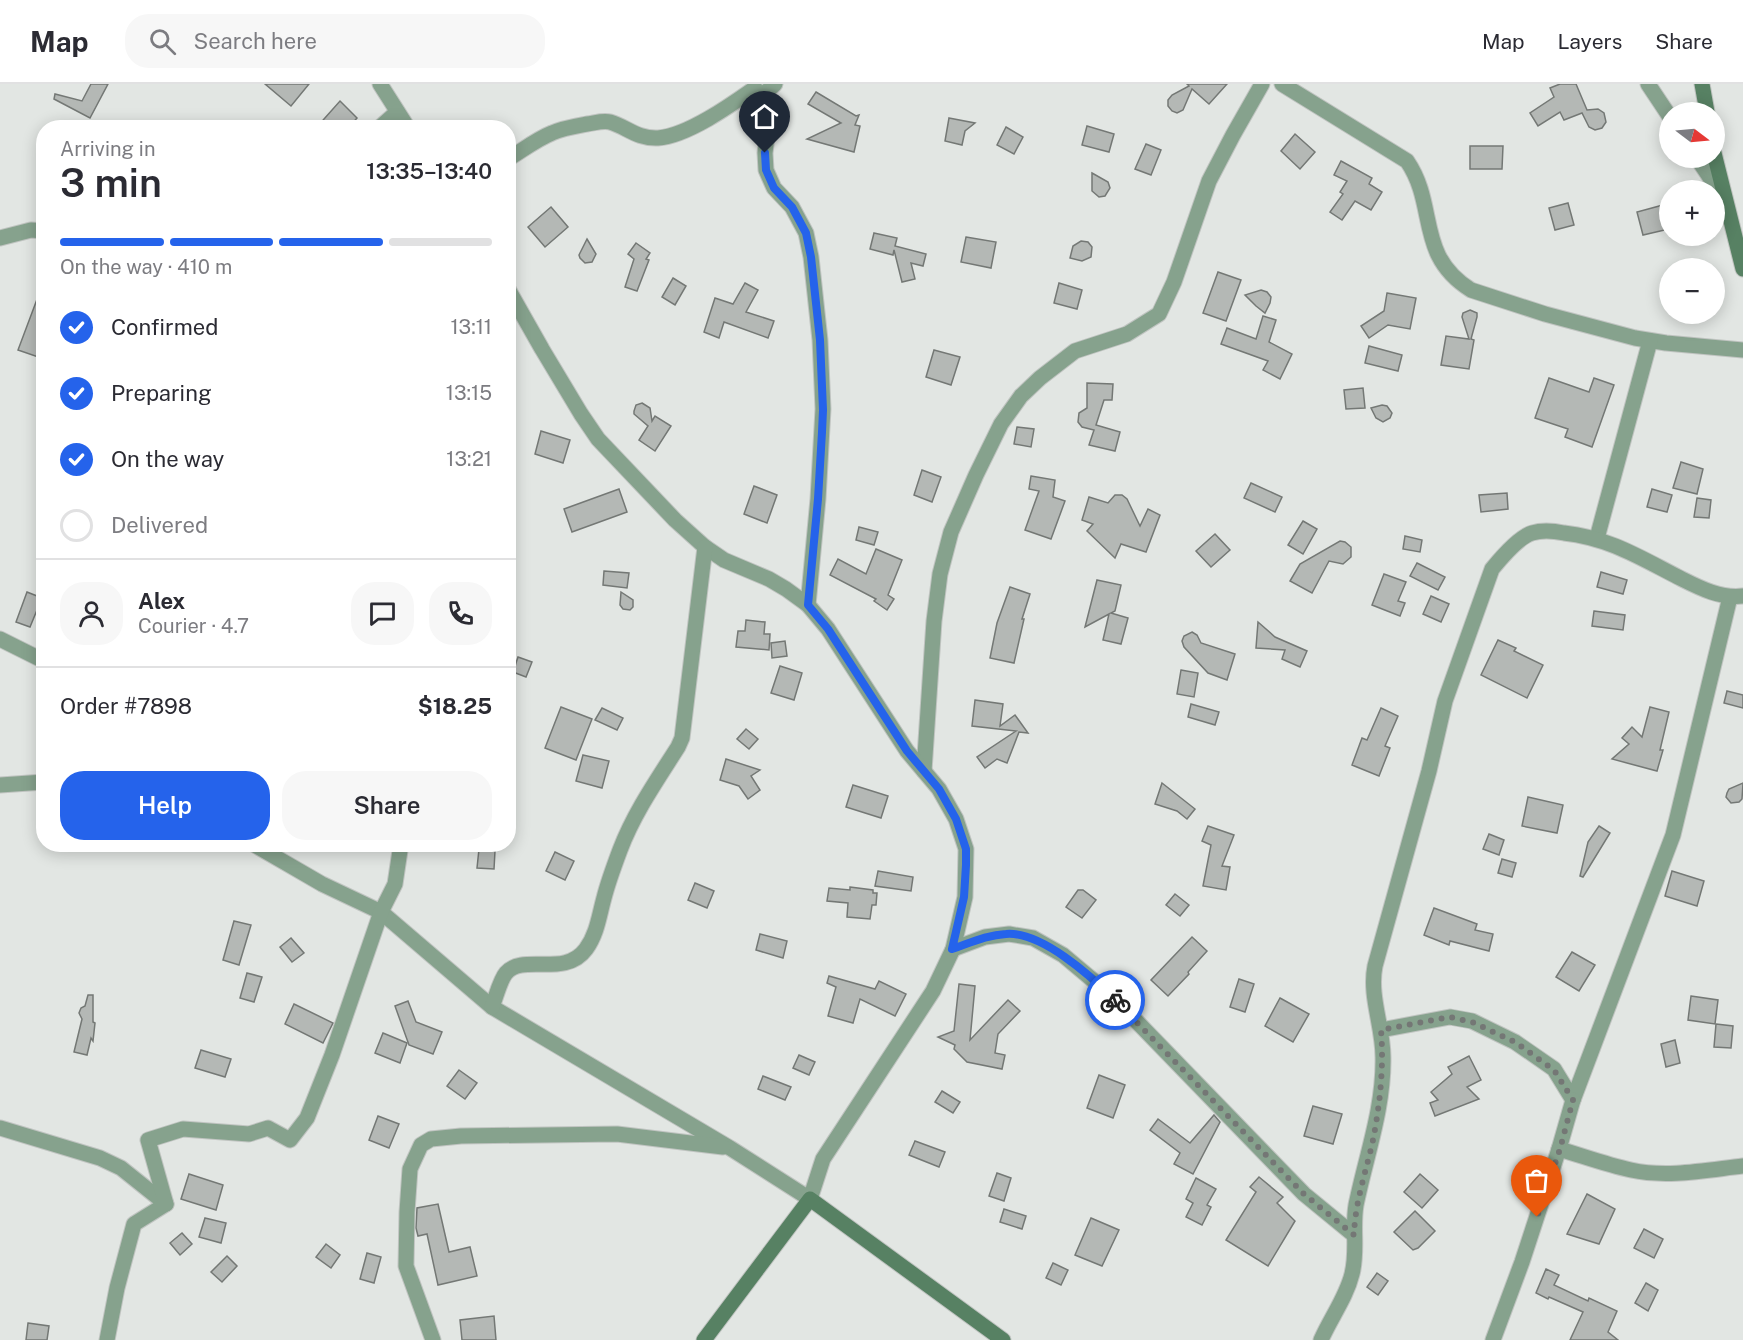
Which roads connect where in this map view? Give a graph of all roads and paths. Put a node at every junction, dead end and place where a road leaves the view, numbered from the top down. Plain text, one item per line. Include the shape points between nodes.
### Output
1 (380, 84) edge
2 (775, 84) edge
3 (1262, 84) edge
4 (1282, 84) edge
5 (1648, 84) edge
6 (1702, 84) edge
7 (756, 90) edge
8 (1660, 102) edge
9 (1705, 102) edge
10 (397, 112) junction
11 (388, 120) edge
12 (402, 120) edge
13 (516, 154) edge
14 (1725, 200) edge
15 (36, 230) edge
16 (0, 238) edge
17 (1743, 269) edge
18 (516, 303) edge
19 (1650, 341) junction
20 (1743, 350) edge
21 (1597, 538) junction
22 (705, 547) junction
23 (1737, 596) edge
24 (808, 605) junction
25 (0, 639) edge
26 (36, 657) edge
27 (924, 771) junction
28 (36, 783) edge
29 (0, 785) edge
30 (267, 852) edge
31 (400, 852) edge
32 (381, 912) junction
33 (952, 949) junction
34 (492, 1006) junction
35 (1381, 1030) junction
36 (1573, 1100) junction
37 (0, 1128) edge
38 (730, 1148) junction
39 (1560, 1149) junction
40 (1743, 1167) edge
41 (810, 1199) junction
42 (166, 1204) junction
43 (1354, 1235) junction
44 (1322, 1339) edge
45 (107, 1340) edge
46 (433, 1340) edge
47 (704, 1340) edge
48 (1003, 1340) edge
49 (1493, 1340) edge

1 - 10 street
2 - 7 street
3 - 27 street via 1209,181 1160,314 1127,334 1075,351 1021,396 1001,424 951,532 940,574
4 - 19 street via 1407,161 1415,173 1433,245 1444,267 1461,284 1545,314
5 - 8 street
6 - 9 street
7 - 13 street via 669,136 644,136 610,122 600,122 550,133
7 - 24 street via 767,136 766,170 806,233 820,340 823,410
10 - 11 street
10 - 12 street
14 - 17 street
15 - 16 street
18 - 22 street via 598,439
19 - 20 street
19 - 21 street
21 - 23 street via 1692,584 1720,595
21 - 35 street via 1545,531 1530,533 1505,552 1492,569 1445,701 1375,966 1372,986
22 - 24 street via 724,560 769,579
22 - 34 street via 682,738 634,817 604,896 594,936 574,959 556,965 518,964 506,973
23 - 36 street via 1673,835
24 - 27 street
25 - 26 street
27 - 33 street via 956,819 966,849 964,897
28 - 29 street
30 - 32 street
31 - 32 street via 395,884
32 - 34 street
32 - 42 street via 307,1118 290,1140 268,1128 249,1134 183,1129 148,1140
33 - 41 street via 933,991 824,1159
33 - 43 street via 1008,933 1033,938 1063,955 1113,997 1304,1194
34 - 38 street
35 - 36 street via 1450,1017 1472,1022 1515,1042 1554,1070
35 - 43 street via 1382,1082 1356,1207
36 - 39 street
37 - 42 street via 111,1163
38 - 41 street
38 - 46 street via 616,1134 461,1136 430,1139 420,1145 410,1169 406,1266
39 - 40 street via 1633,1170 1667,1173
39 - 49 street
41 - 47 street
41 - 48 street
42 - 45 street via 135,1224
43 - 44 street via 1353,1272

